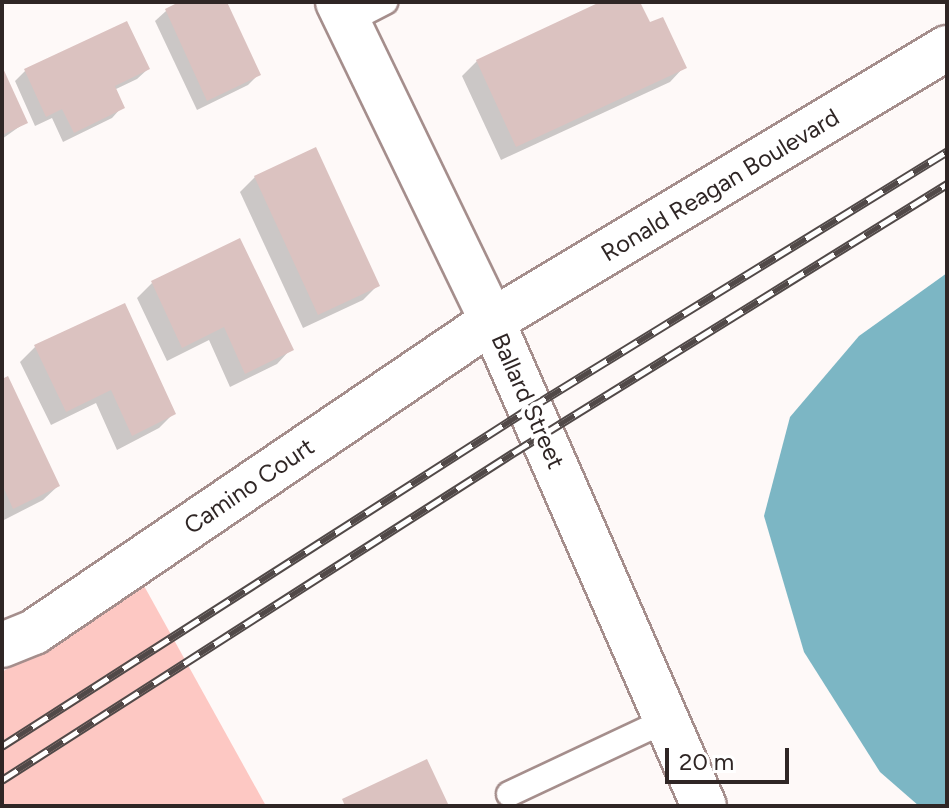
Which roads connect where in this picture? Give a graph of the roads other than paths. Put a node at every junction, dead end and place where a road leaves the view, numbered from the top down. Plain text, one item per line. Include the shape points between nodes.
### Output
1 (357, 8) edge
2 (947, 48) edge
3 (492, 321) junction
4 (2, 645) edge
5 (666, 720) junction
6 (509, 794) dead end
7 (704, 806) edge

1 - 3 street, Ballard Street
2 - 3 street, Ronald Reagan Boulevard
3 - 4 street, Camino Court via 34,632
3 - 5 street, Ballard Street
5 - 6 lane
5 - 7 street, Ballard Street

